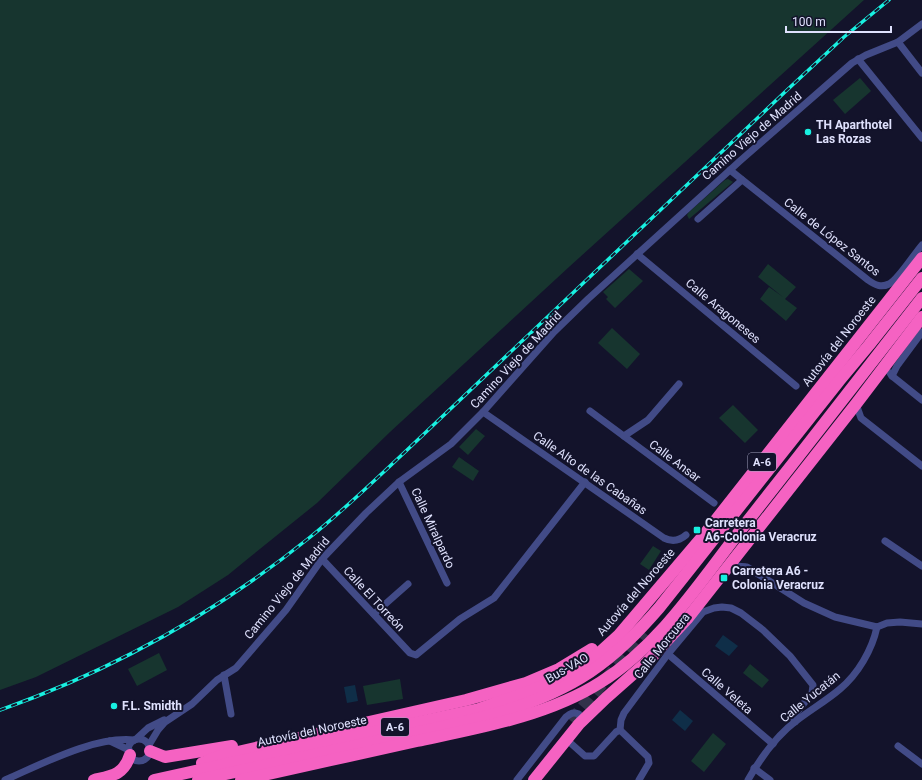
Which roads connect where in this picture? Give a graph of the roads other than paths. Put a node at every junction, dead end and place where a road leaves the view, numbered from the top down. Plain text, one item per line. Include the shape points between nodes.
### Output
1 (922, 24) edge
2 (898, 42) junction
3 (858, 59) junction
4 (922, 73) edge
5 (922, 138) edge
6 (730, 170) junction
7 (742, 180) junction
8 (698, 219) dead end
9 (922, 245) edge
10 (637, 254) junction
11 (922, 258) edge
12 (922, 278) edge
13 (922, 298) edge
14 (922, 317) edge
15 (922, 332) edge
16 (869, 345) junction
17 (886, 366) junction
18 (892, 376) junction
19 (679, 384) dead end
20 (796, 386) dead end
21 (922, 400) edge
22 (856, 404) junction
23 (590, 411) dead end
24 (483, 412) junction
25 (845, 418) junction
26 (861, 418) junction
27 (624, 436) junction
28 (922, 466) edge
29 (399, 482) junction
30 (584, 482) junction
31 (714, 503) dead end
32 (748, 521) junction
33 (686, 535) dead end
34 (885, 541) dead end
35 (745, 546) junction
36 (322, 559) junction
37 (922, 566) edge
38 (747, 567) junction
39 (717, 581) junction
40 (447, 583) dead end
41 (408, 584) dead end
42 (374, 614) junction
43 (922, 624) edge
44 (877, 627) junction
45 (645, 633) tunnel mouth
46 (619, 635) junction
47 (668, 654) junction
48 (224, 675) junction
49 (230, 714) dead end
50 (172, 717) junction
51 (575, 722) junction
52 (795, 722) junction
53 (620, 730) junction
54 (566, 739) junction
55 (134, 740) junction
56 (289, 740) junction
57 (110, 742) junction
58 (773, 744) junction
59 (898, 746) dead end
60 (150, 748) junction
61 (129, 752) junction
62 (202, 763) dead end
63 (922, 764) edge
64 (754, 768) junction
65 (5, 780) edge
66 (94, 780) edge
67 (154, 780) edge
68 (198, 780) edge
69 (241, 780) edge
70 (274, 780) edge
71 (517, 780) edge
72 (524, 780) edge
73 (534, 780) edge
74 (639, 780) edge
75 (748, 780) edge
76 (770, 780) edge

1 - 2 street, Camino Viejo de Madrid
2 - 3 street, Camino Viejo de Madrid
2 - 4 street
3 - 5 street
3 - 6 street, Camino Viejo de Madrid
6 - 7 street, Calle de López Santos
6 - 10 street, Camino Viejo de Madrid
7 - 8 street
7 - 9 street, Calle de López Santos via 877,286 885,286 892,282
10 - 20 street, Calle Aragoneses
10 - 24 street, Camino Viejo de Madrid via 554,332
11 - 46 highway, Autovía del Noroeste / A-6 via 704,535
12 - 16 highway, Bus-VAO
13 - 32 highway, A-6
14 - 17 highway
15 - 18 street
16 - 45 highway via 843,383 673,602
16 - 68 highway, Bus-VAO via 647,622 591,671 565,687 535,700 481,718
17 - 18 street
17 - 22 highway
18 - 21 street
19 - 27 street via 648,420
22 - 25 highway
22 - 26 street
23 - 27 street, Calle Ansar
24 - 29 street, Camino Viejo de Madrid via 451,444
24 - 30 street, Calle Alto de las Cabañas
25 - 26 street
25 - 35 highway
26 - 28 street
27 - 31 street, Calle Ansar
29 - 36 street, Camino Viejo de Madrid
29 - 40 street, Calle Miralpardo
30 - 33 street, Calle Alto de las Cabañas via 664,538 678,540
30 - 42 street, Calle El Torreón via 494,598 460,619 418,654 410,653
32 - 69 highway, A-6 via 689,597 643,649 626,665 600,683 530,714
32 - 70 highway via 690,606 661,641 628,672 587,698 544,716 497,730
34 - 37 street
35 - 38 street via 742,556
35 - 39 highway
36 - 42 street, Calle El Torreón
36 - 48 street, Camino Viejo de Madrid via 286,610 236,668
38 - 39 street via 733,567
38 - 44 street via 804,603 835,617
39 - 51 highway via 658,652
41 - 42 street
43 - 44 street via 900,622
44 - 52 street, Calle Yucatán via 866,657 854,675 841,688
46 - 56 highway via 609,636 559,669 526,683 466,700
46 - 67 highway, Autovía del Noroeste / A-6 via 597,655 562,677 526,694 479,709
47 - 52 street, Calle Morcuera via 703,612 722,607 741,613 790,656 812,685 812,694 793,717
47 - 53 street, Calle Morcuera via 624,713
47 - 58 street, Calle Veleta
48 - 49 street
48 - 50 street, Camino Viejo de Madrid via 192,704
50 - 55 street, Camino Viejo de Madrid via 148,728
50 - 60 street, Camino Viejo de Madrid via 161,726
51 - 54 highway
51 - 71 street via 580,718 575,712 566,717
51 - 72 highway
52 - 58 street, Calle Yucatán
53 - 54 street via 594,756 589,757
53 - 74 street via 648,757 649,763
54 - 73 highway
55 - 57 street via 119,739
55 - 60 street via 143,740
55 - 61 street via 130,744
56 - 60 highway via 223,747 165,757
56 - 62 highway via 220,756
57 - 61 street
57 - 65 street via 92,744
58 - 64 street, Calle Yucatán
59 - 63 street
60 - 61 street via 146,758 140,760 136,760
61 - 66 highway via 126,766 119,772
64 - 75 street, Calle Yucatán
64 - 76 street

